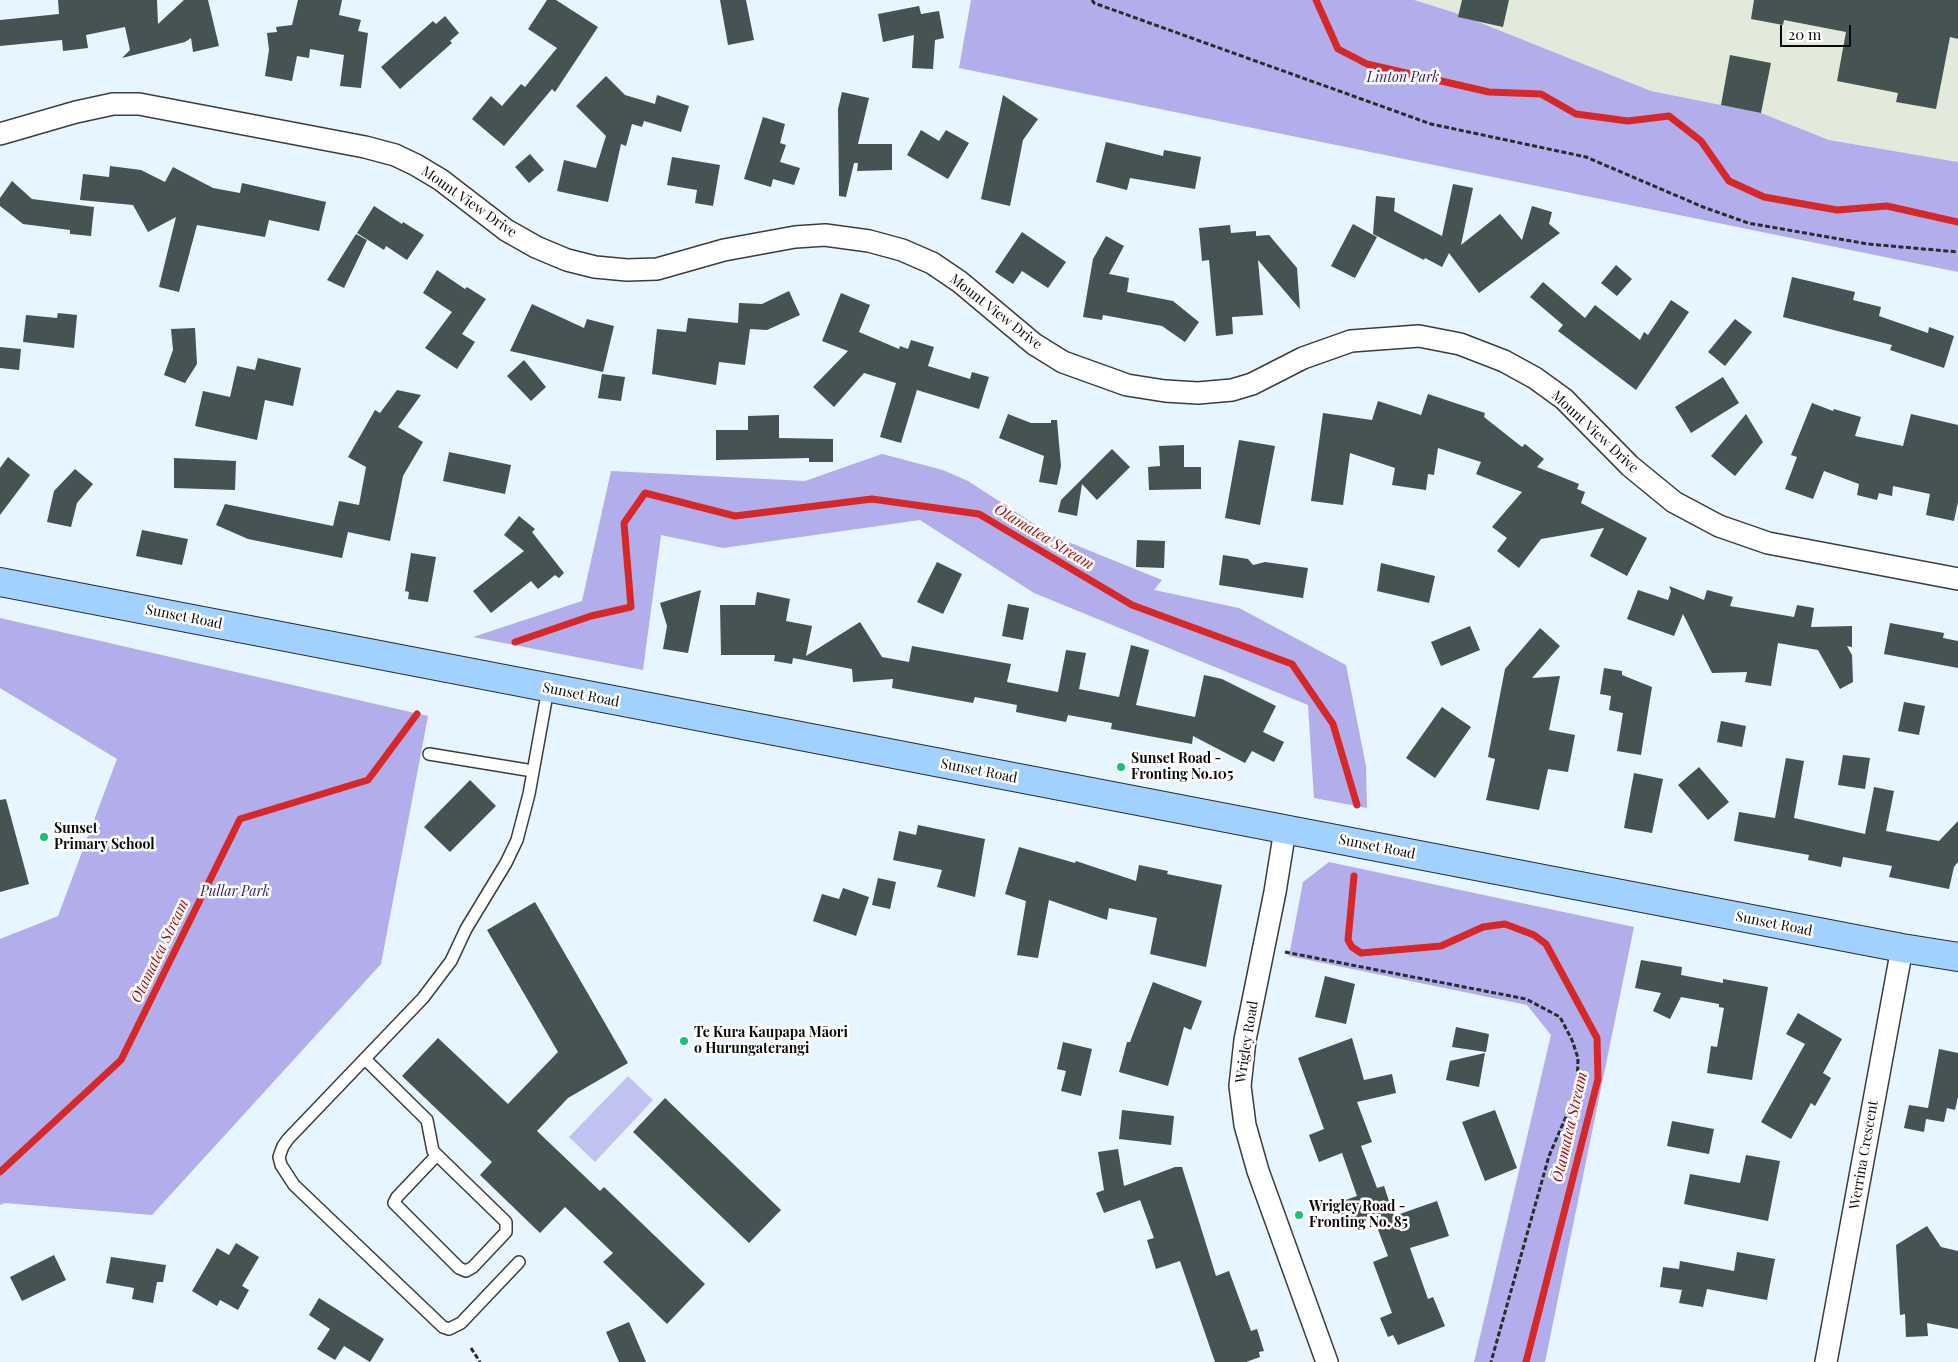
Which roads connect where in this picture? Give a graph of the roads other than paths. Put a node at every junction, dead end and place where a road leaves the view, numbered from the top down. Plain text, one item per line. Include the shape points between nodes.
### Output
1 (0, 134) edge
2 (1958, 580) edge
3 (0, 582) edge
4 (548, 689) junction
5 (429, 754) dead end
6 (533, 771) junction
7 (1284, 830) junction
8 (1902, 948) junction
9 (1958, 957) edge
10 (365, 1059) junction
11 (438, 1156) junction
12 (519, 1262) dead end
13 (1327, 1362) edge
14 (1827, 1362) edge

1 - 2 street, Mount View Drive via 113,104 139,104 365,147 416,165 506,230 536,247 595,267 657,269 724,250 795,237 825,235 868,241 902,250 932,263 960,282 1034,344 1063,362 1127,385 1164,391 1232,390 1252,384 1303,358 1351,341 1419,336 1460,344 1504,361 1535,378 1564,399 1630,466 1674,502 1719,526 1768,543
3 - 4 main road, Sunset Road
4 - 6 lane
4 - 7 main road, Sunset Road
5 - 6 lane
6 - 10 lane via 516,840 451,962 423,998
7 - 8 main road, Sunset Road
7 - 13 street, Wrigley Road via 1276,892 1244,1040 1240,1086 1245,1125 1258,1171
8 - 9 main road, Sunset Road
8 - 14 street, Werrina Crescent
10 - 11 lane via 427,1120 431,1147
10 - 12 lane via 283,1146 279,1157 281,1165 294,1185 443,1327 449,1329 462,1323
11 - 11 lane via 507,1225 506,1232 466,1271 459,1268 394,1203

